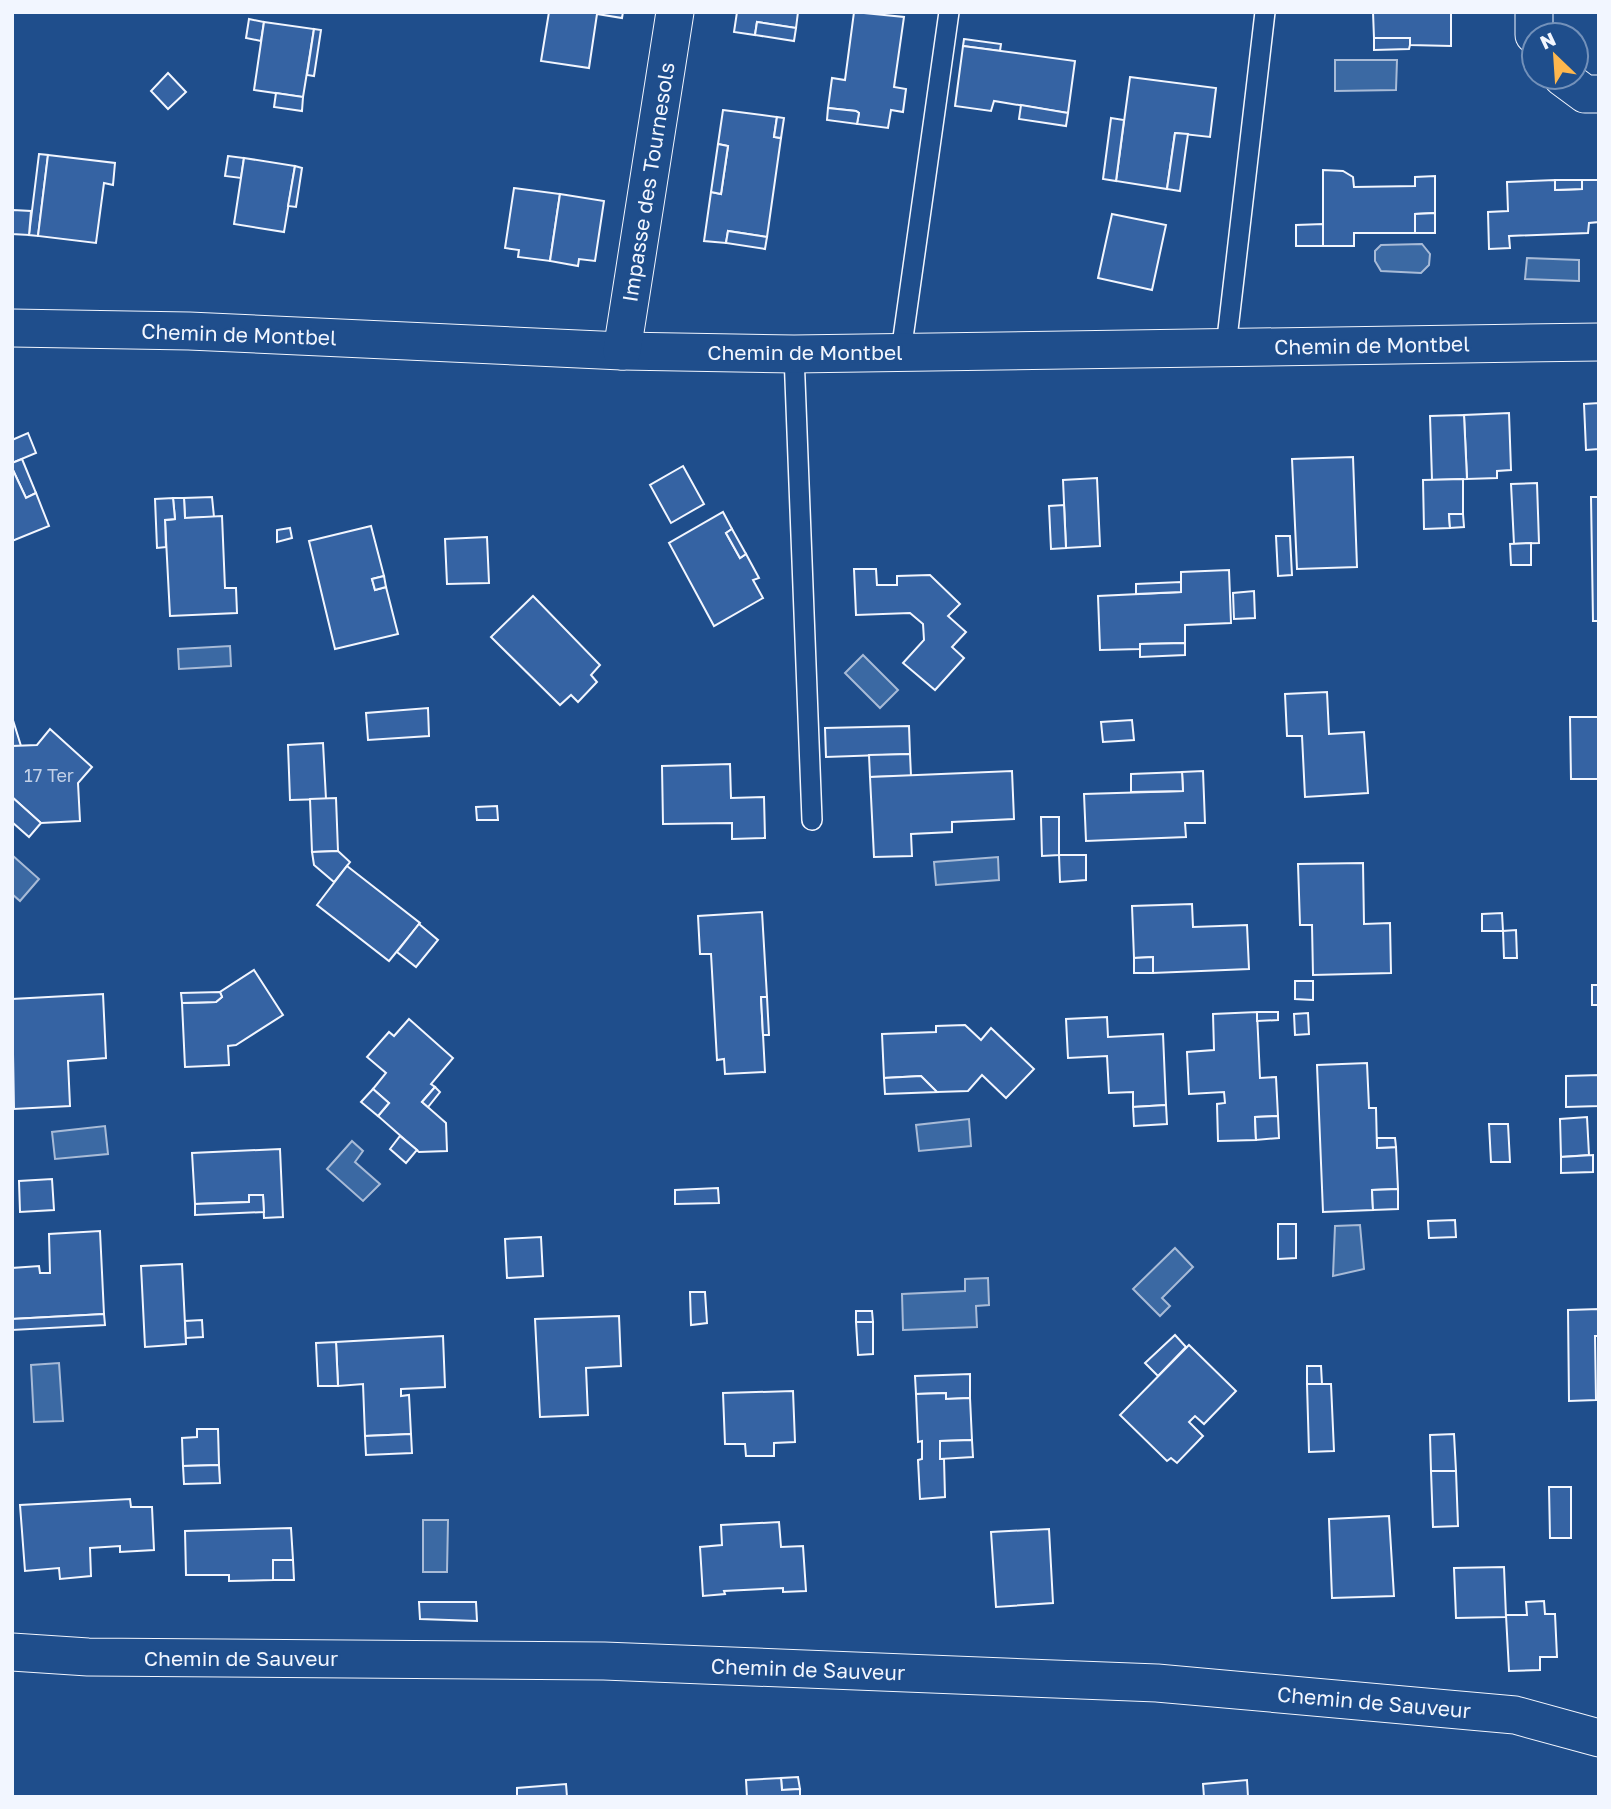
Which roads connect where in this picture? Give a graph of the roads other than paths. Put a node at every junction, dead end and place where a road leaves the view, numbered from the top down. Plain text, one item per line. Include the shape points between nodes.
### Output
1 (675, 12) edge
2 (949, 12) edge
3 (1265, 12) edge
4 (1581, 91) edge
5 (1599, 94) edge
6 (12, 328) edge
7 (1599, 342) edge
8 (1226, 348) junction
9 (622, 351) junction
10 (901, 352) junction
11 (794, 354) junction
12 (812, 820) dead end
13 (12, 1652) edge
14 (1599, 1738) edge

1 - 9 street, Impasse des Tournesols
2 - 10 lane
3 - 8 lane
4 - 5 street
6 - 9 street, Chemin de Montbel via 189,331
7 - 8 street, Chemin de Montbel
8 - 10 street, Chemin de Montbel
9 - 11 street, Chemin de Montbel
10 - 11 street, Chemin de Montbel
11 - 12 lane
13 - 14 street, Chemin de Sauveur via 88,1657 604,1661 1157,1683 1516,1714

